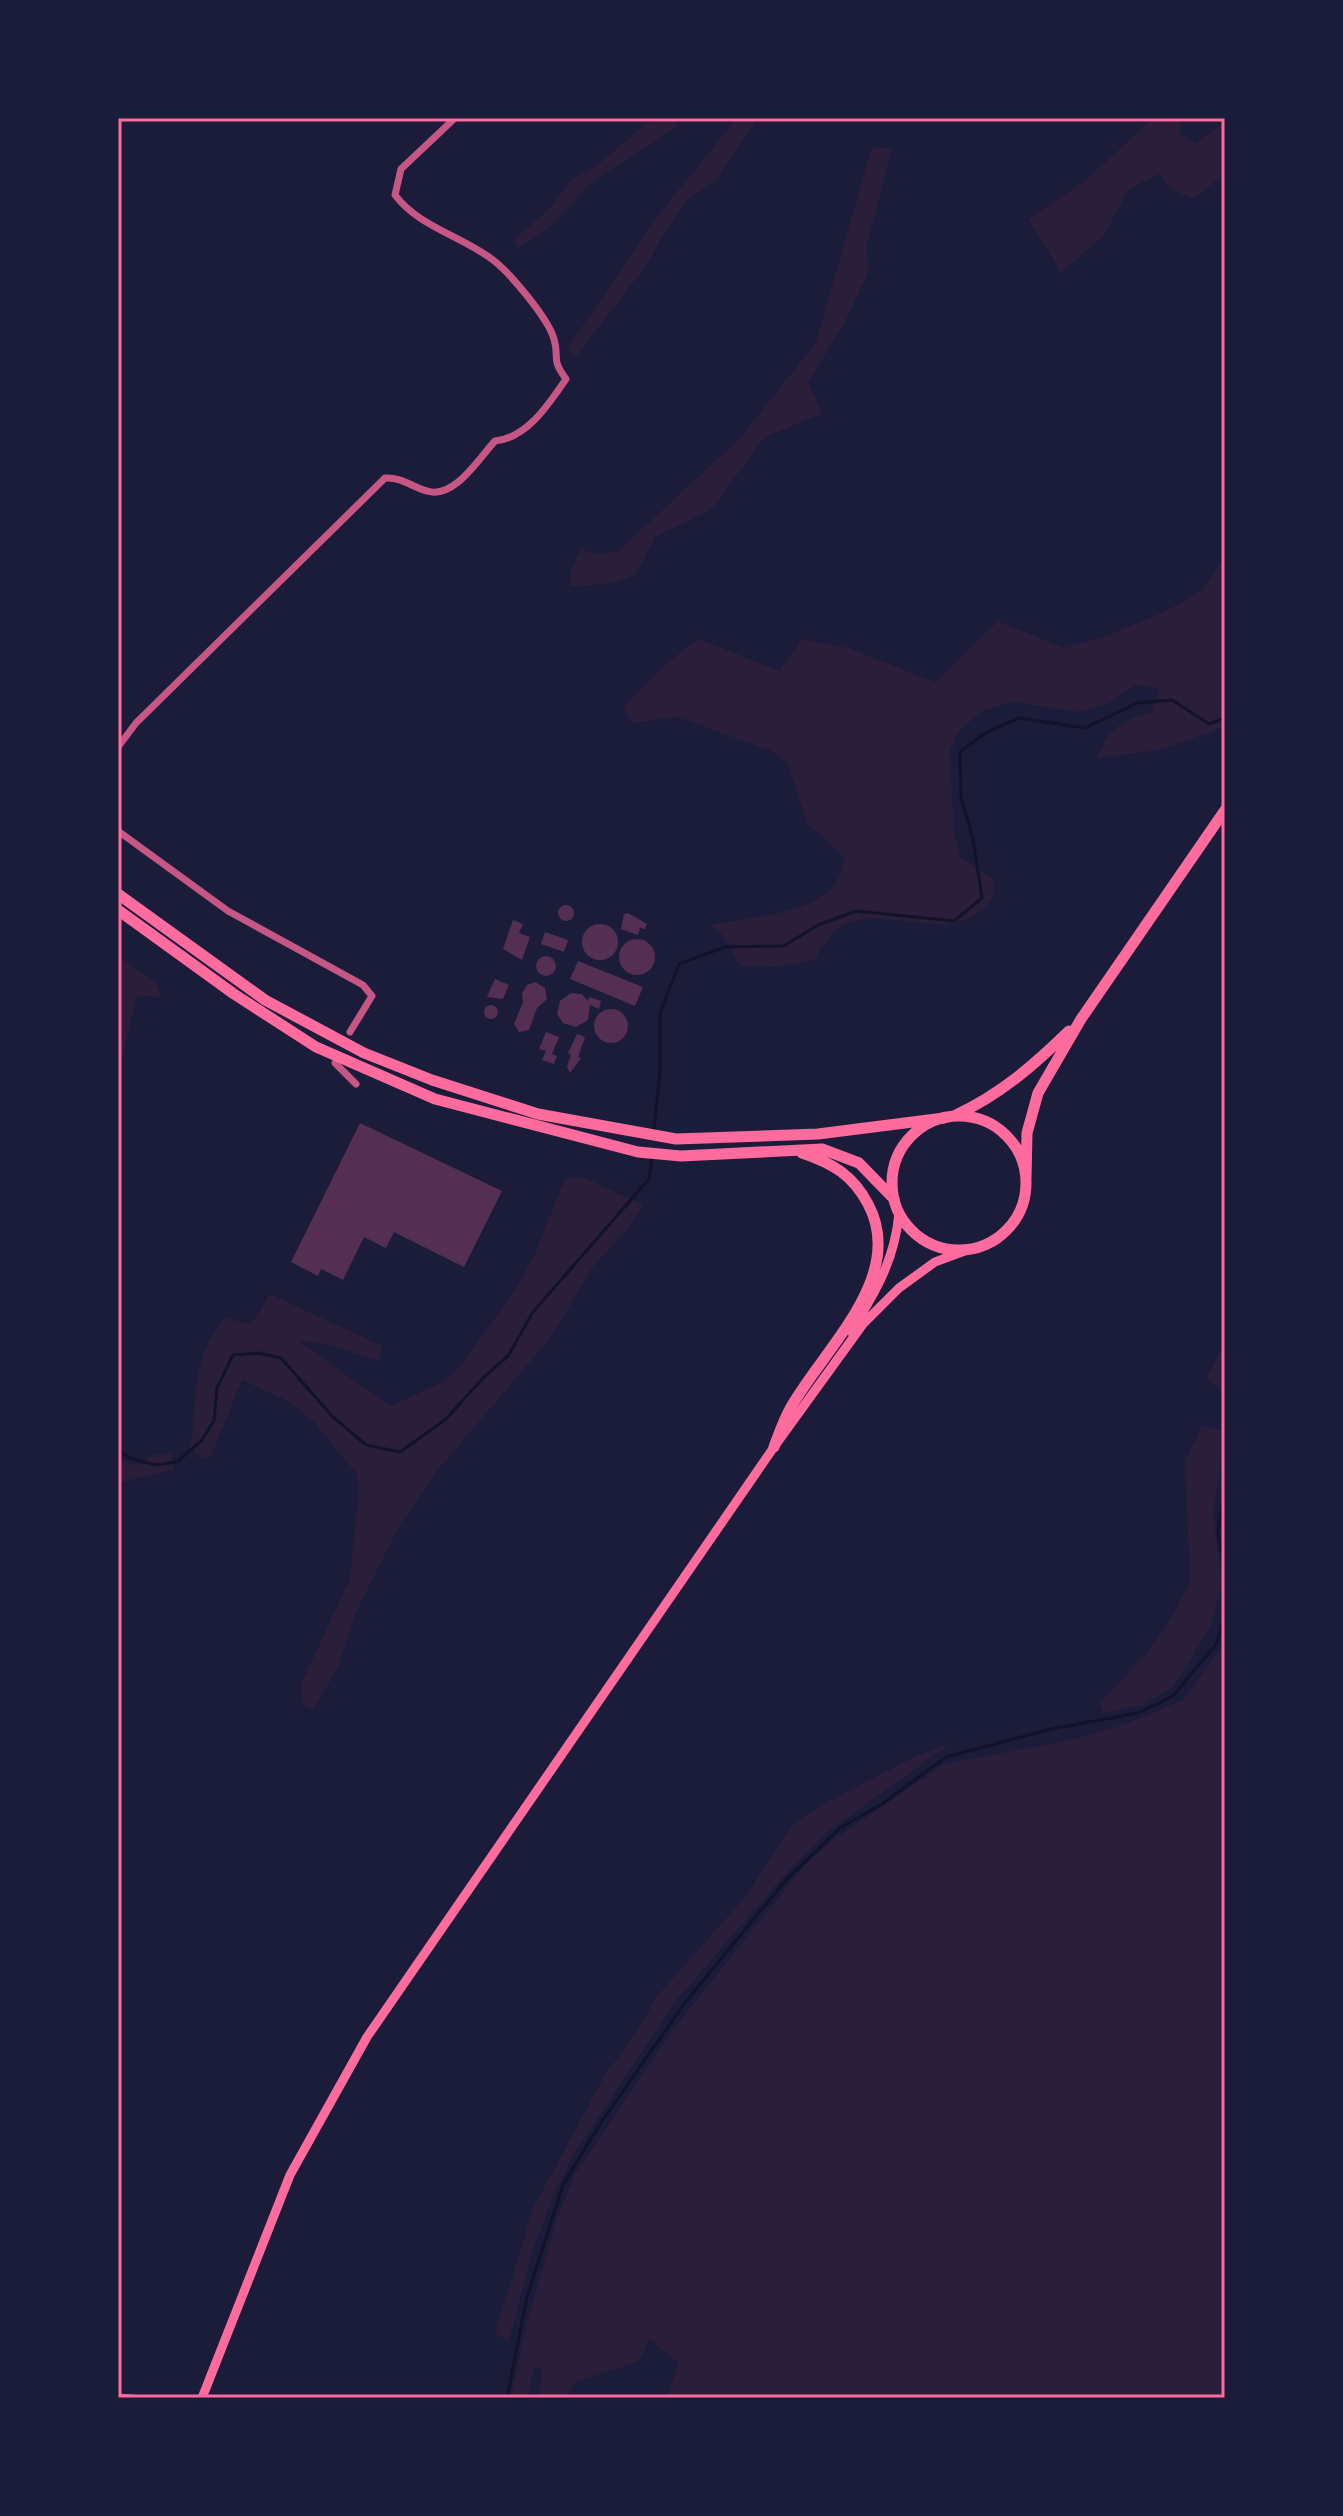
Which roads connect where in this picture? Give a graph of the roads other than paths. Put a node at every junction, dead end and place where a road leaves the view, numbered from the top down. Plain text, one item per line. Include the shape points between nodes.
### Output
1 (455, 118) edge
2 (118, 747) edge
3 (1225, 810) edge
4 (118, 831) edge
5 (118, 894) edge
6 (118, 910) edge
7 (1081, 1019) junction
8 (350, 1032) dead end
9 (335, 1063) dead end
10 (356, 1084) dead end
11 (949, 1117) junction
12 (794, 1150) junction
13 (1026, 1179) junction
14 (894, 1199) junction
15 (899, 1213) junction
16 (970, 1249) junction
17 (824, 1376) junction
18 (774, 1447) junction
19 (118, 2397) edge
20 (133, 2398) edge
21 (202, 2398) edge

1 - 2 street via 401,169 395,195 409,211 494,260 554,338 555,364 566,379 513,439 495,441 450,489 430,493 385,478 136,723
3 - 7 main road
4 - 8 street via 228,911 363,985 372,996
5 - 11 main road via 265,1000 364,1053 538,1114 676,1139 818,1134
6 - 12 main road via 316,1047 435,1099 638,1152 681,1156
7 - 11 main road via 1022,1076
7 - 13 main road via 1038,1093 1027,1133
9 - 10 street
11 - 13 main road via 988,1123 1003,1133 1023,1161
11 - 14 main road via 913,1134 902,1148 894,1173
12 - 14 main road via 822,1149 859,1163
12 - 18 main road via 829,1162 853,1181 871,1208 880,1241 875,1272 861,1301 790,1409
13 - 16 main road via 1023,1203 1012,1225 986,1245
14 - 15 main road
15 - 16 main road via 922,1238 945,1248
15 - 17 main road via 884,1279
16 - 17 main road via 935,1262 899,1288 863,1324
17 - 18 main road
18 - 21 main road via 367,2037 290,2175
19 - 20 street

